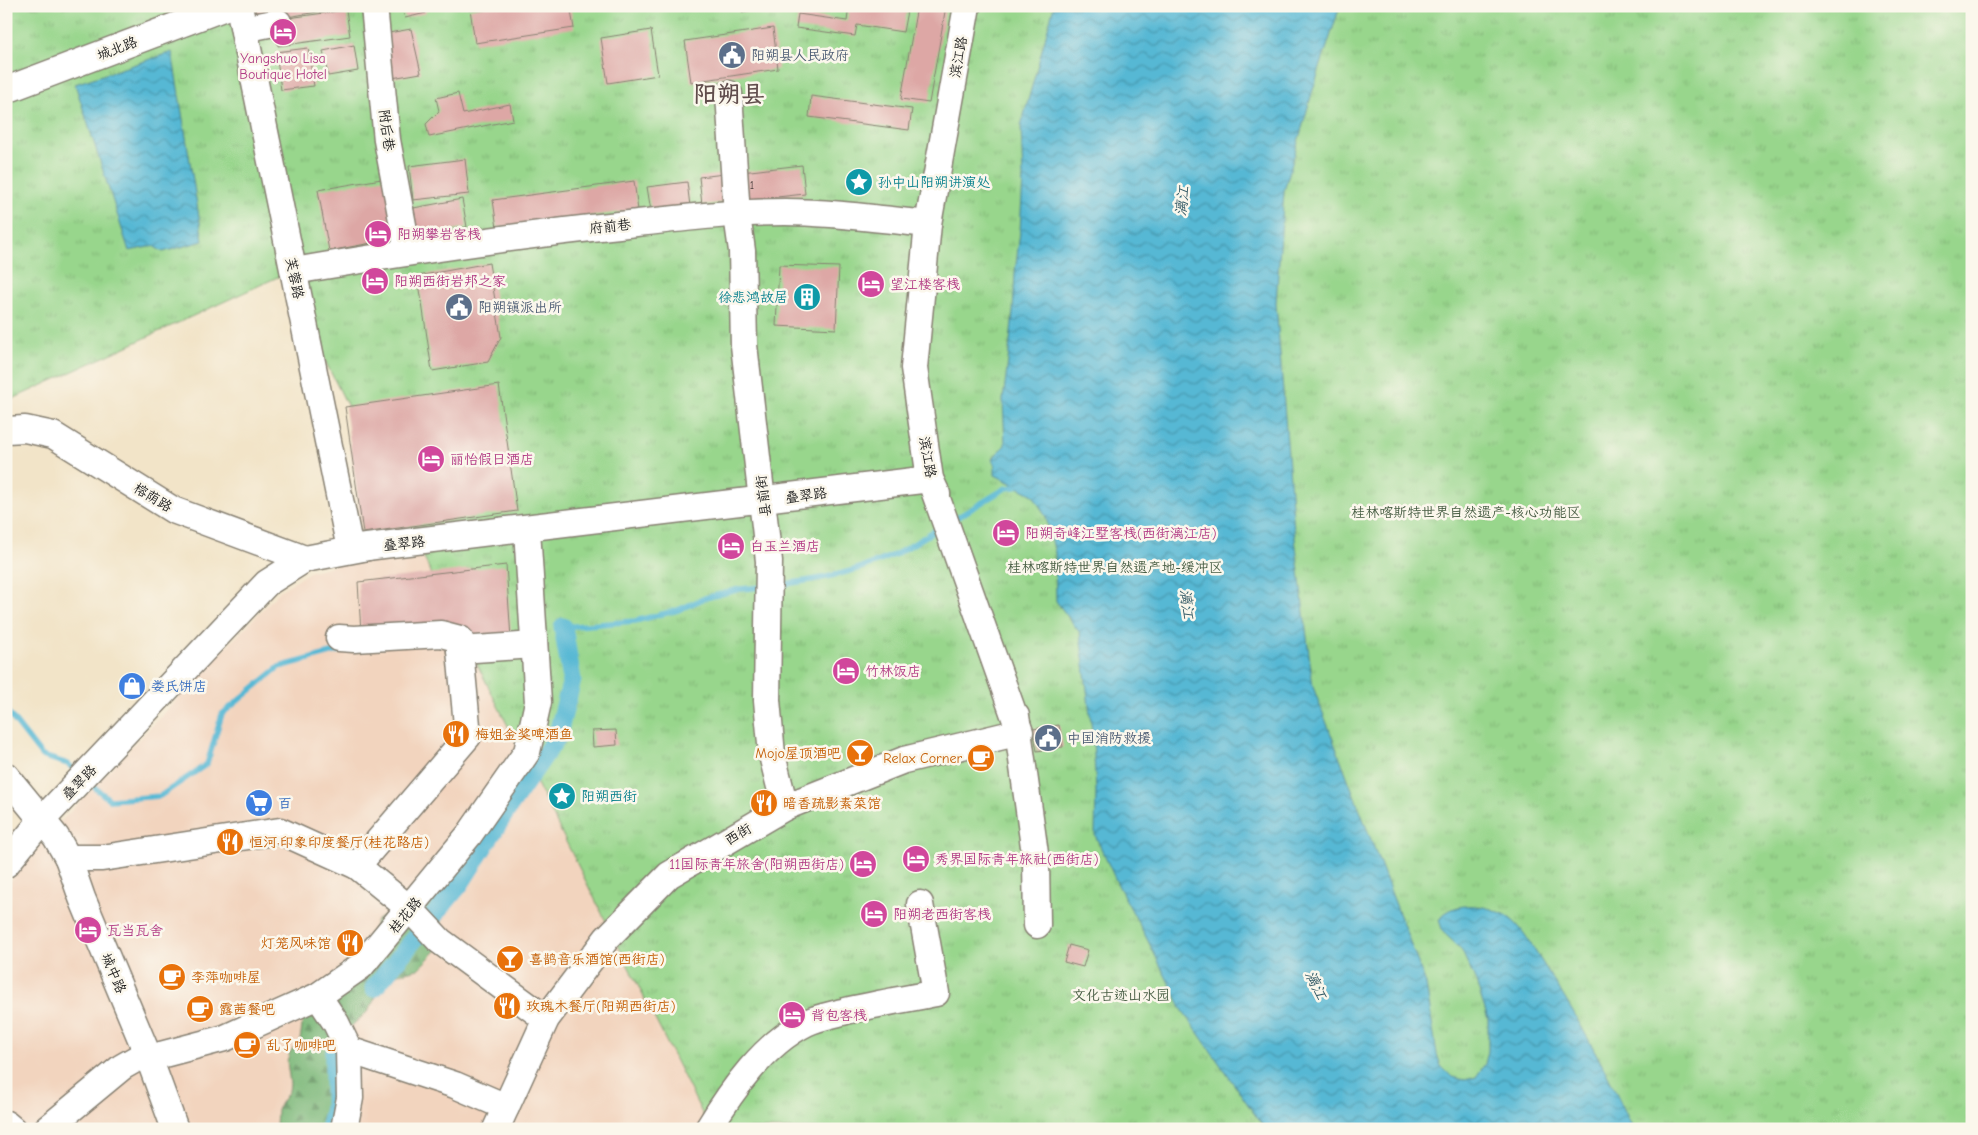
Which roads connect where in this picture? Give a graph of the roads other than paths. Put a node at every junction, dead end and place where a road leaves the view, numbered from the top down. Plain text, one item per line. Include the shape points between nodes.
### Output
1 (228, 6) edge
2 (374, 6) edge
3 (967, 6) edge
4 (241, 18) edge
5 (278, 22) dead end
6 (6, 90) edge
7 (730, 94) dead end
8 (737, 215) junction
9 (928, 224) junction
10 (408, 252) junction
11 (294, 271) junction
12 (6, 430) edge
13 (930, 479) junction
14 (764, 501) junction
15 (527, 530) junction
16 (350, 549) junction
17 (305, 559) junction
18 (339, 638) dead end
19 (534, 642) junction
20 (460, 650) junction
21 (1020, 732) junction
22 (6, 776) edge
23 (785, 806) junction
24 (42, 820) junction
25 (68, 858) junction
26 (6, 864) edge
27 (357, 866) junction
28 (920, 904) dead end
29 (410, 909) junction
30 (1037, 925) dead end
31 (318, 996) junction
32 (546, 1019) junction
33 (349, 1050) junction
34 (149, 1058) junction
35 (501, 1118) edge
36 (6, 1124) edge
37 (12, 1129) edge
38 (47, 1129) edge
39 (175, 1129) edge
40 (344, 1129) edge
41 (708, 1129) edge

1 - 6 street, 城北路
2 - 10 street, 附后巷 via 387,140
3 - 9 street, 滨江路
4 - 5 street
4 - 11 street, 芙蓉路
4 - 16 street
7 - 8 street, 县前街
8 - 9 street, 府前巷 via 816,213
8 - 10 street, 府前巷 via 670,219
8 - 14 street, 县前街 via 742,251 744,345
9 - 13 street, 滨江路 via 914,368
10 - 11 street, 府前巷
11 - 16 street, 芙蓉路
12 - 17 street, 榕荫路 via 25,429 53,436 173,510
13 - 14 street, 叠翠路
13 - 16 street
13 - 21 street
13 - 21 street, 滨江路 via 978,566 990,596
14 - 15 street, 叠翠路
14 - 23 street, 县前街 via 769,561 767,700 772,755
15 - 16 street, 叠翠路
15 - 19 street, 桂花路
16 - 17 street, 叠翠路
17 - 24 street, 叠翠路 via 267,583
18 - 20 street via 442,634 460,639
19 - 20 street
19 - 29 street, 桂花路 via 538,702 526,752 469,836
20 - 27 street via 468,736
21 - 23 street, 西街 via 904,760
21 - 30 street, 滨江路 via 1036,861
22 - 24 street, 城中路
23 - 32 street, 西街 via 669,875 607,938
24 - 25 street, 城中路
24 - 26 street, 叠翠路
25 - 27 street via 102,858 280,831
25 - 34 street, 城中路
27 - 29 street
28 - 41 street via 936,993 805,1023 755,1063
29 - 31 street, 桂花路 via 361,966
29 - 32 street via 440,941
31 - 33 street
31 - 34 street, 桂花路 via 224,1038
32 - 35 street, 西街
33 - 35 street via 455,1084
33 - 40 street via 350,1098
34 - 38 street, 桂花路 via 136,1059 122,1067
34 - 39 street, 城中路
36 - 37 street

